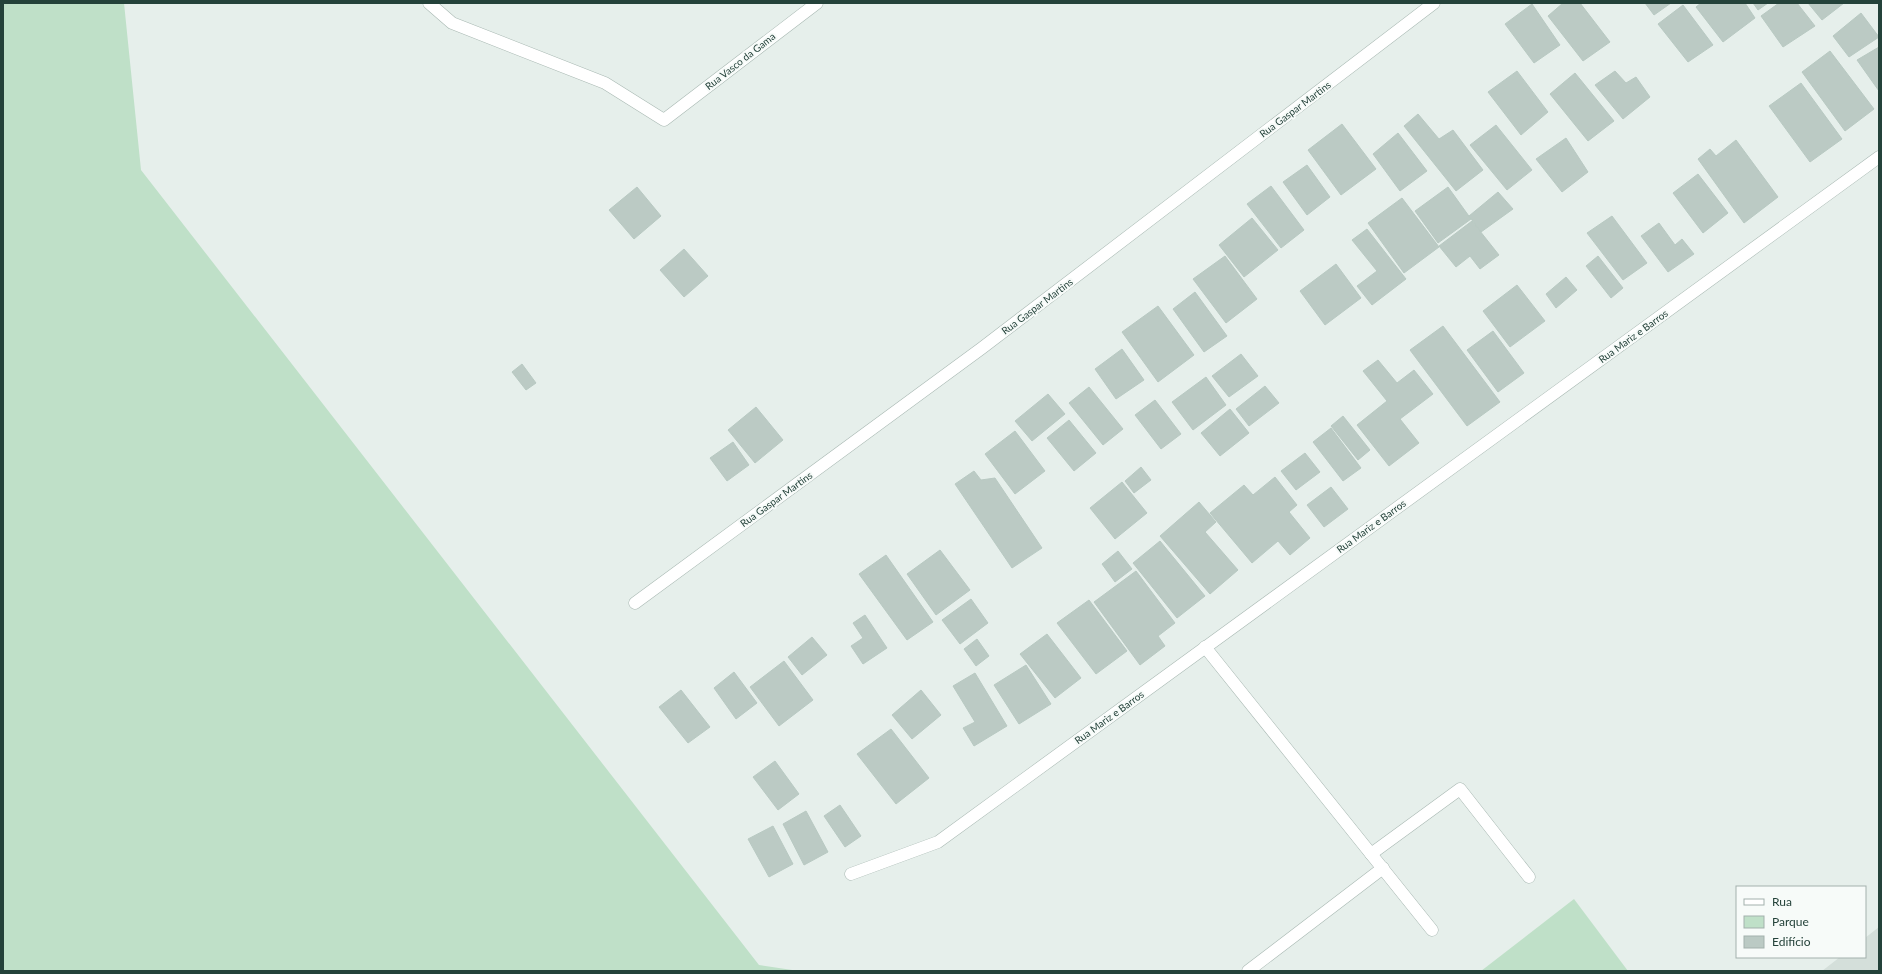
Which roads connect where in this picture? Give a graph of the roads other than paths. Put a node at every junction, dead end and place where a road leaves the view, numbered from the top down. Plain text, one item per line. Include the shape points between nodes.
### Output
1 (429, 3) edge
2 (816, 3) edge
3 (1434, 3) edge
4 (1879, 157) edge
5 (635, 603) dead end
6 (1205, 647) junction
7 (1371, 854) junction
8 (1383, 868) junction
9 (851, 874) dead end
10 (1529, 877) dead end
11 (1432, 930) dead end
12 (1248, 971) edge

1 - 2 street, Rua Vasco da Gama via 452,23 605,83 664,120
3 - 5 street, Rua Gaspar Martins via 982,348
4 - 6 street, Rua Mariz e Barros
6 - 7 street
6 - 9 street, Rua Mariz e Barros via 938,842
7 - 8 street
7 - 10 street via 1460,789
8 - 11 street
8 - 12 street

